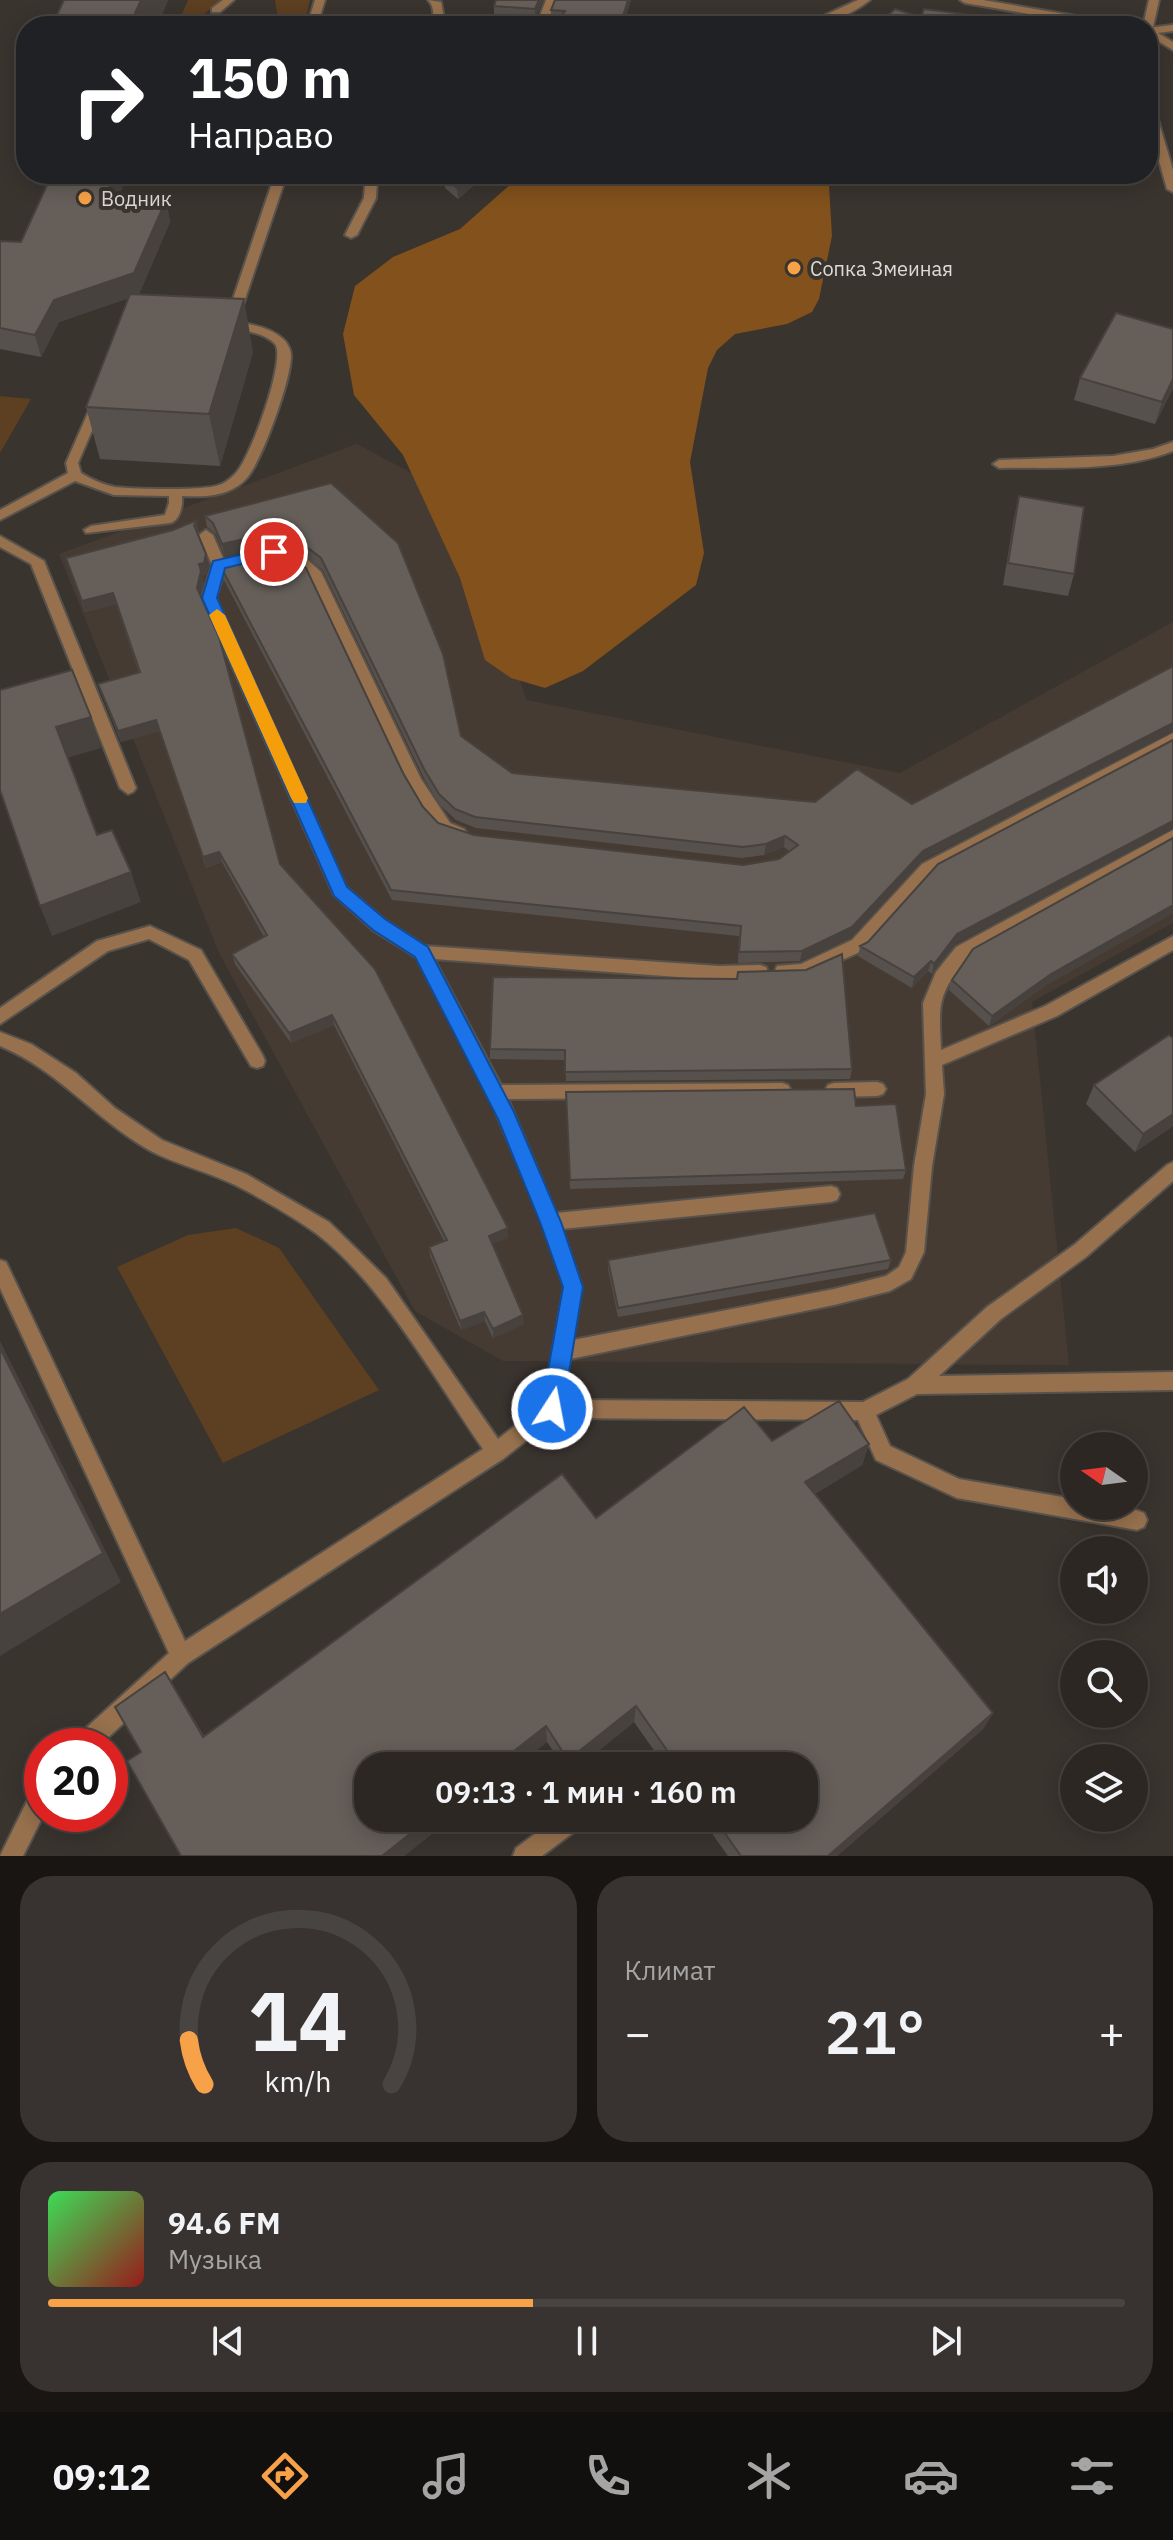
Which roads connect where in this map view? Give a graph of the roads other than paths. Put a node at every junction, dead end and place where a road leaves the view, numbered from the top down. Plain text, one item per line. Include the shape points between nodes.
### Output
1 (229, 0) edge
2 (865, 0) edge
3 (965, 0) edge
4 (216, 10) dead end
5 (829, 16) edge
6 (1059, 16) edge
7 (1158, 137) edge
8 (278, 184) edge
9 (371, 184) edge
10 (1173, 189) edge
11 (351, 235) dead end
12 (231, 325) junction
13 (1173, 446) edge
14 (999, 464) dead end
15 (75, 475) junction
16 (175, 492) junction
17 (0, 516) edge
18 (91, 530) dead end
19 (206, 535) dead end
20 (0, 541) edge
21 (260, 555) edge
22 (1173, 738) edge
23 (128, 788) dead end
24 (1173, 836) edge
25 (475, 837) edge
26 (1173, 942) edge
27 (422, 952) junction
28 (0, 1017) edge
29 (0, 1039) edge
30 (257, 1061) dead end
31 (932, 1062) junction
32 (877, 1089) dead end
33 (496, 1092) junction
34 (1173, 1170) edge
35 (831, 1194) dead end
36 (551, 1222) junction
37 (0, 1268) edge
38 (564, 1351) junction
39 (1173, 1381) edge
40 (915, 1385) junction
41 (552, 1409) junction
42 (864, 1411) junction
43 (496, 1452) junction
44 (1060, 1506) edge
45 (181, 1656) junction
46 (103, 1728) edge
47 (24, 1830) edge
48 (556, 1832) edge
49 (11, 1856) edge
50 (524, 1856) edge

1 - 4 street
2 - 5 street
3 - 6 street
7 - 10 street
8 - 12 street
9 - 11 street via 370,198
12 - 15 street via 153,327 133,335 123,345 72,463
12 - 16 street via 280,342 285,353 279,383 254,457 241,477 221,490
13 - 14 street via 1133,456
15 - 16 street via 114,491
15 - 17 street
16 - 18 street via 170,519
19 - 27 street via 226,563 209,598 340,891 379,925
20 - 23 street via 37,561
21 - 25 street via 293,554 316,575 432,812 445,827
22 - 27 street via 928,868 858,945 803,971 719,973
24 - 31 street via 962,952 942,977 931,1003
26 - 31 street via 1051,1011
27 - 33 street
28 - 30 street via 103,946 150,932 195,955
29 - 43 street via 70,1078 156,1145 240,1179 323,1228 380,1284
31 - 38 street via 935,1094 915,1252 905,1273 890,1283 834,1297
32 - 33 street
33 - 36 street
34 - 40 street via 1080,1251 994,1313
35 - 36 street
36 - 38 street via 573,1287
37 - 45 street
38 - 41 street
39 - 40 street
40 - 42 street
41 - 42 street
41 - 43 street
42 - 44 street via 883,1453 957,1488
43 - 45 street
45 - 46 street
47 - 49 street
48 - 50 street

